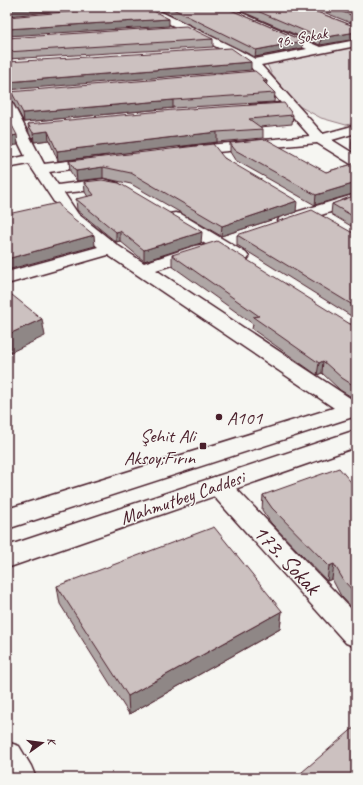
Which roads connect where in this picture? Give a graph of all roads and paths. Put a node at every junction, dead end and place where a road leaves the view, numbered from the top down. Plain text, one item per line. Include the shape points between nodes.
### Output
1 (147, 7) edge
2 (220, 7) edge
3 (130, 10) edge
4 (188, 29) junction
5 (165, 30) edge
6 (356, 43) edge
7 (319, 50) junction
8 (233, 51) junction
9 (210, 52) edge
10 (253, 63) junction
11 (262, 74) junction
12 (247, 76) edge
13 (10, 99) edge
14 (290, 106) junction
15 (243, 109) edge
16 (19, 127) edge
17 (356, 129) edge
18 (320, 139) junction
19 (217, 147) junction
20 (171, 152) edge
21 (109, 160) edge
22 (356, 161) edge
23 (7, 164) edge
24 (37, 164) junction
25 (229, 164) edge
26 (126, 188) edge
27 (54, 190) junction
28 (356, 199) edge
29 (294, 201) edge
30 (159, 208) edge
31 (313, 212) junction
32 (331, 223) edge
33 (269, 227) edge
34 (240, 237) edge
35 (219, 244) junction
36 (110, 249) junction
37 (251, 264) edge
38 (142, 269) junction
39 (7, 278) edge
40 (353, 408) edge
41 (356, 438) edge
42 (218, 485) junction
43 (7, 519) edge
44 (7, 557) edge
45 (356, 634) edge
46 (7, 758) edge
47 (19, 778) edge

1 - 3 street
1 - 4 street
2 - 7 street
4 - 5 street
4 - 8 street
6 - 7 street, 96. Sokak
7 - 10 street, 96. Sokak
8 - 9 street
8 - 10 street
10 - 11 street
11 - 12 street
11 - 14 street
13 - 16 street
14 - 15 street
14 - 18 street
16 - 24 street
17 - 18 street
18 - 19 street
18 - 22 street
19 - 20 street
19 - 25 street
21 - 24 street
23 - 24 street
24 - 27 street
26 - 27 street via 103,184
27 - 36 street via 57,206
28 - 31 street
29 - 31 street
30 - 35 street
31 - 32 street
31 - 33 street
34 - 35 street
35 - 37 street
35 - 38 street
36 - 38 street
36 - 39 street
38 - 40 street
40 - 43 street, Mahmutbey Caddesi
41 - 42 street, Mahmutbey Caddesi
42 - 44 street, Mahmutbey Caddesi
42 - 45 street, 173. Sokak
46 - 47 street

